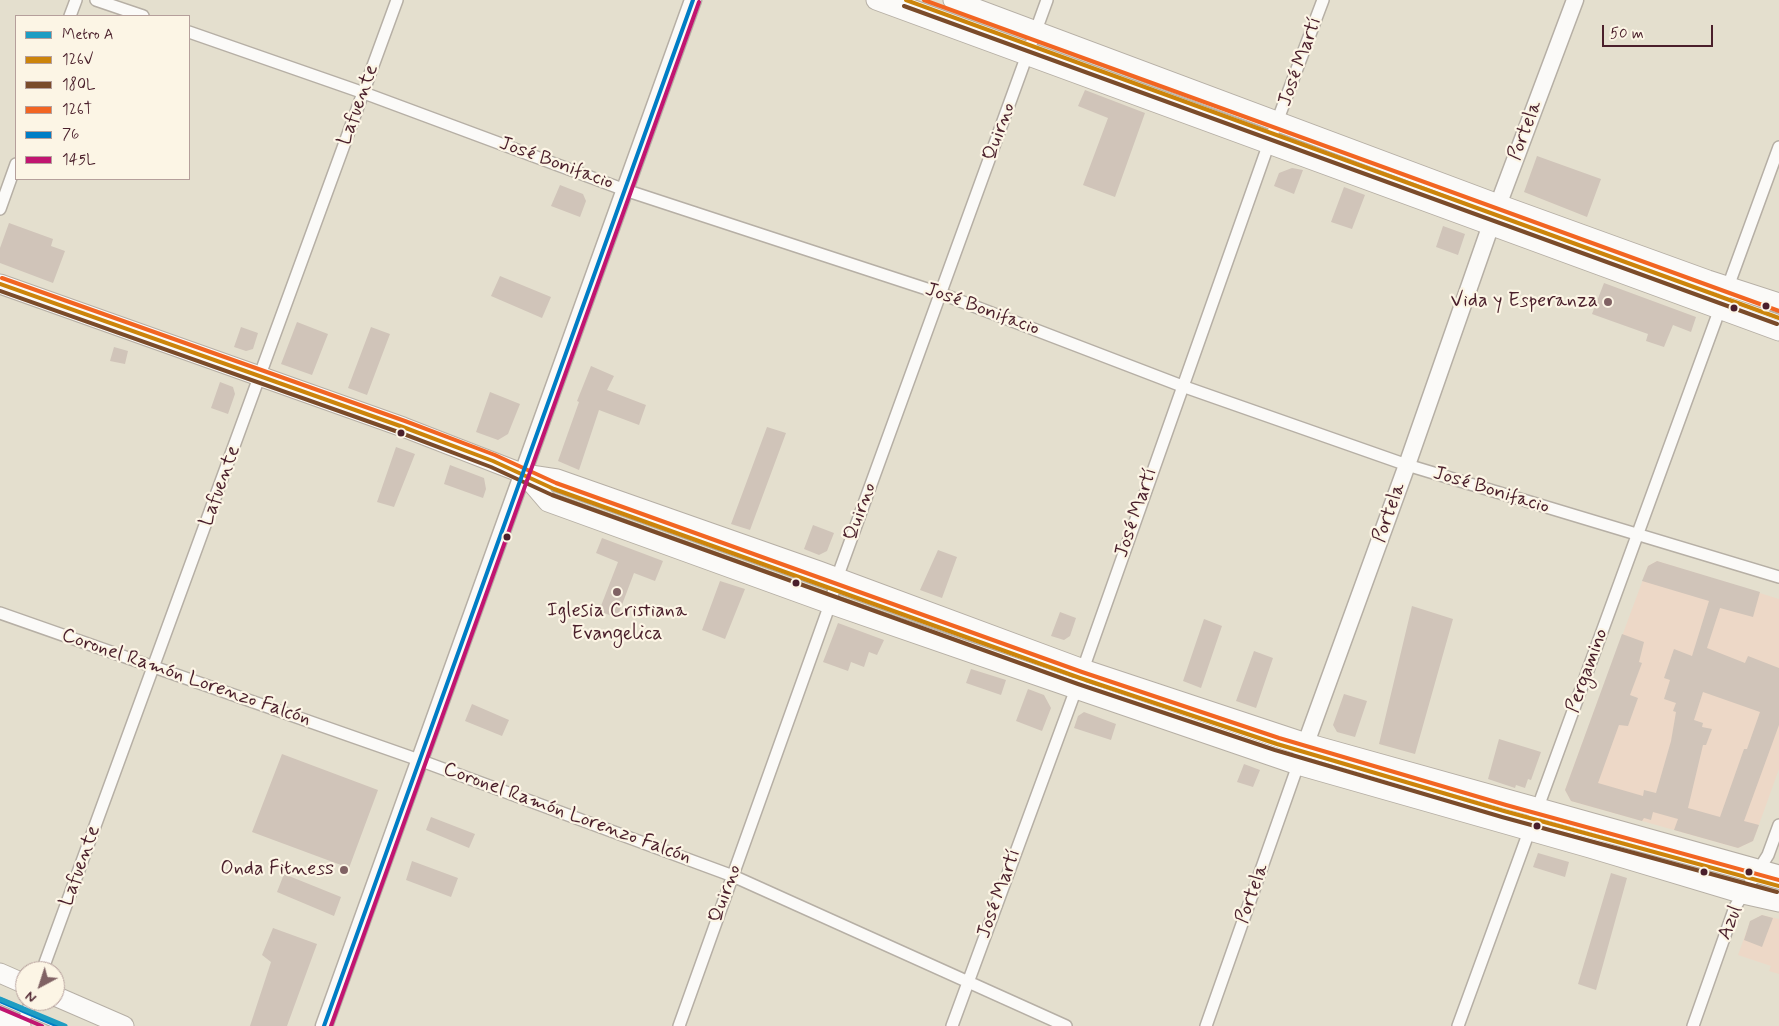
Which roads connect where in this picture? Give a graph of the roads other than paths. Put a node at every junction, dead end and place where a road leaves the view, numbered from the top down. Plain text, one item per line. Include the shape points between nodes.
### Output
1 (76, 0) edge
2 (96, 0) edge
3 (397, 0) edge
4 (693, 0) edge
5 (876, 0) edge
6 (906, 0) edge
7 (953, 0) edge
8 (1047, 0) edge
9 (1324, 0) edge
10 (1575, 0) edge
11 (70, 15) edge
12 (140, 15) edge
13 (190, 32) edge
14 (1031, 44) junction
15 (364, 92) junction
16 (1274, 133) junction
17 (1779, 146) edge
18 (15, 167) edge
19 (625, 190) junction
20 (0, 209) edge
21 (1494, 215) junction
22 (0, 284) edge
23 (942, 294) junction
24 (1725, 298) junction
25 (1779, 303) edge
26 (1779, 318) edge
27 (1779, 331) edge
28 (261, 377) junction
29 (1182, 386) junction
30 (1407, 465) junction
31 (524, 474) junction
32 (1638, 535) junction
33 (1779, 577) edge
34 (834, 590) junction
35 (0, 613) edge
36 (155, 666) junction
37 (1079, 679) junction
38 (1302, 753) junction
39 (419, 760) junction
40 (1533, 820) junction
41 (1779, 825) edge
42 (1779, 875) edge
43 (733, 876) junction
44 (1751, 881) junction
45 (1779, 886) edge
46 (1779, 902) edge
47 (46, 961) edge
48 (0, 973) edge
49 (15, 980) edge
50 (968, 981) junction
51 (65, 1000) edge
52 (0, 1001) edge
53 (0, 1017) edge
54 (23, 1021) edge
55 (58, 1026) edge
56 (124, 1026) edge
57 (324, 1026) edge
58 (679, 1026) edge
59 (952, 1026) edge
60 (1066, 1026) edge
61 (1206, 1026) edge
62 (1458, 1026) edge
63 (1694, 1026) edge

1 - 11 street
2 - 12 street
3 - 15 street, Lafuente
4 - 19 main road
5 - 14 main road
6 - 14 lane
7 - 14 main road
8 - 14 street, Quirno
9 - 16 street, José Martí
10 - 21 main road, Portela
13 - 15 street, José Bonifacio
14 - 16 main road
14 - 23 street, Quirno
15 - 19 street, José Bonifacio
15 - 28 street, Lafuente
16 - 21 main road
16 - 21 main road via 1470,218
16 - 29 street, José Martí
17 - 24 street, Pergamino
18 - 20 street
19 - 23 street, José Bonifacio
19 - 31 main road
21 - 24 main road
21 - 24 main road
21 - 30 main road, Portela
22 - 28 main road
23 - 29 street, José Bonifacio
23 - 34 street, Quirno
24 - 25 main road
24 - 26 lane
24 - 27 main road
24 - 32 street, Pergamino
28 - 31 main road
28 - 36 street, Lafuente
29 - 30 street, José Bonifacio
29 - 37 street, José Martí
30 - 32 street, José Bonifacio
30 - 38 main road, Portela
31 - 34 main road via 557,478
31 - 34 main road via 548,502
31 - 39 main road
32 - 33 street, José Bonifacio
32 - 40 street, Pergamino
34 - 37 main road
34 - 37 main road
34 - 43 street, Quirno
35 - 36 street, Coronel Ramón Lorenzo Falcón
36 - 39 street, Coronel Ramón Lorenzo Falcón
36 - 47 street, Lafuente
37 - 38 main road
37 - 50 street, José Martí
38 - 40 main road
38 - 40 main road
38 - 61 street, Portela
39 - 43 street, Coronel Ramón Lorenzo Falcón
39 - 57 main road
40 - 44 main road
40 - 44 main road via 1590,848
40 - 62 street, Pergamino
41 - 44 street, Azul via 1768,855
42 - 44 main road
43 - 50 street, Coronel Ramón Lorenzo Falcón
43 - 58 street, Quirno
44 - 45 lane
44 - 46 main road
44 - 63 street, Azul via 1735,907
48 - 49 main road
50 - 59 street, José Martí
50 - 60 street, Coronel Ramón Lorenzo Falcón
51 - 56 main road
52 - 54 lane
53 - 54 main road
54 - 55 lane

